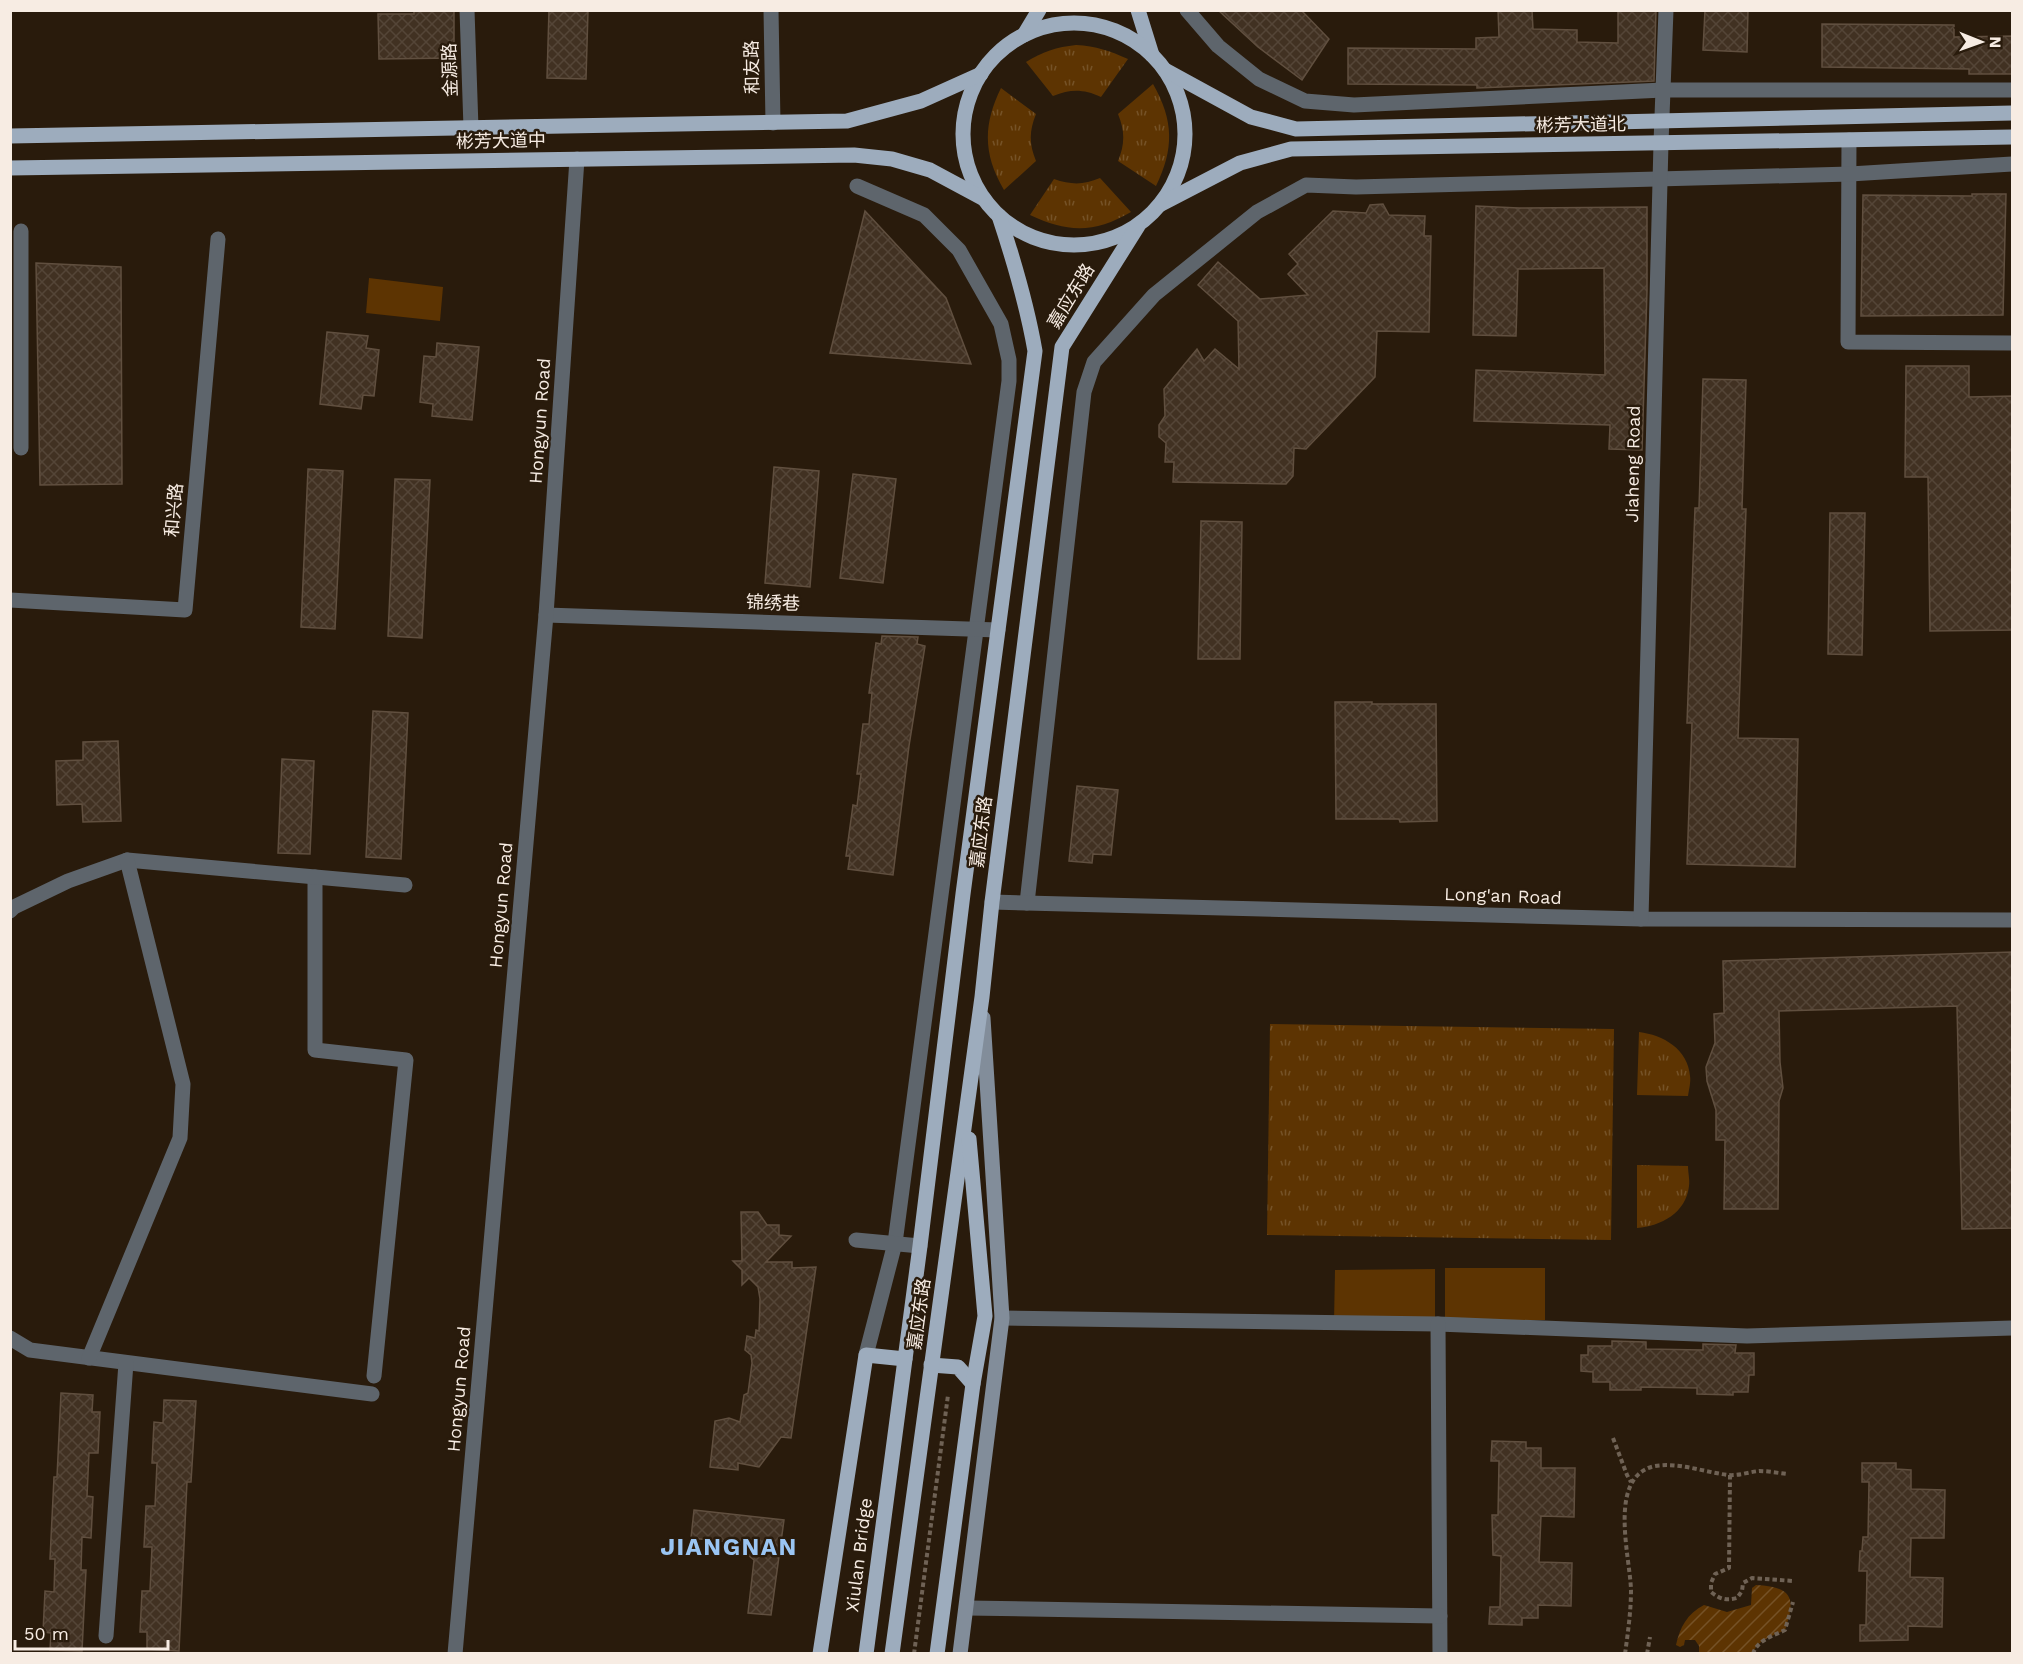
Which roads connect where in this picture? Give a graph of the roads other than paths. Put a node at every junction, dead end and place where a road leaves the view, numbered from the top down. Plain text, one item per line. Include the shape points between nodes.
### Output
1 (467, 10) edge
2 (771, 10) edge
3 (1039, 10) edge
4 (1138, 10) edge
5 (1188, 10) edge
6 (1666, 10) edge
7 (1024, 35) junction
8 (1152, 55) junction
9 (1166, 70) junction
10 (981, 74) junction
11 (1662, 90) junction
12 (2013, 90) edge
13 (2013, 113) edge
14 (1662, 121) junction
15 (772, 123) junction
16 (471, 128) junction
17 (10, 136) edge
18 (2013, 137) edge
19 (1849, 140) junction
20 (1660, 143) junction
21 (577, 159) junction
22 (2013, 164) edge
23 (10, 168) edge
24 (1850, 174) junction
25 (1660, 179) junction
26 (856, 186) dead end
27 (984, 199) junction
28 (1161, 204) junction
29 (999, 216) junction
30 (1138, 226) junction
31 (21, 231) dead end
32 (218, 239) dead end
33 (2013, 343) edge
34 (21, 448) dead end
35 (10, 600) edge
36 (546, 615) junction
37 (977, 629) junction
38 (998, 630) junction
39 (127, 860) junction
40 (315, 877) junction
41 (405, 885) dead end
42 (992, 902) junction
43 (1027, 903) junction
44 (10, 911) edge
45 (1641, 919) junction
46 (2013, 920) edge
47 (982, 997) junction
48 (966, 1112) junction
49 (856, 1240) dead end
50 (895, 1243) junction
51 (920, 1246) junction
52 (1002, 1318) junction
53 (1438, 1324) junction
54 (2013, 1328) edge
55 (10, 1338) edge
56 (866, 1355) junction
57 (89, 1358) junction
58 (905, 1359) junction
59 (126, 1363) junction
60 (931, 1365) junction
61 (374, 1376) dead end
62 (973, 1384) junction
63 (372, 1394) dead end
64 (891, 1461) joint
65 (967, 1608) junction
66 (1440, 1616) junction
67 (106, 1636) dead end
68 (455, 1653) edge
69 (820, 1653) edge
70 (866, 1653) edge
71 (892, 1653) edge
72 (937, 1653) edge
73 (960, 1653) edge
74 (1440, 1653) edge

1 - 16 street, 金源路
2 - 15 street, 和友路
3 - 7 main road
4 - 8 main road
5 - 11 street via 1218,46 1258,79 1305,100 1354,105
6 - 11 street, Jiaheng Road
7 - 8 main road via 1042,27 1082,23 1120,32
7 - 10 main road via 992,58
8 - 9 main road
9 - 14 main road, 彬芳大道北 via 1251,117 1296,129
9 - 28 main road via 1176,88 1185,128 1180,168
10 - 15 main road, 彬芳大道中 via 921,101 847,121
10 - 27 main road via 971,92 963,136 973,180
11 - 12 street
11 - 14 street, Jiaheng Road
13 - 14 main road, 彬芳大道北
14 - 20 street, Jiaheng Road
15 - 16 main road, 彬芳大道中
16 - 17 main road, 彬芳大道中
18 - 19 main road, 彬芳大道北
19 - 20 main road, 彬芳大道北
19 - 24 street
20 - 25 street, Jiaheng Road
20 - 28 main road, 彬芳大道北 via 1291,149 1240,163
21 - 23 main road, 彬芳大道中
21 - 27 main road, 彬芳大道中 via 854,155 892,159 930,170
21 - 36 street, Hongyun Road
22 - 24 street
24 - 25 street
24 - 33 street via 1848,342
25 - 43 street via 1306,185 1257,212 1154,295 1094,362 1084,392
25 - 45 street, Jiaheng Road
26 - 37 street via 924,215 959,250 1001,324 1010,381
27 - 29 main road
28 - 30 main road
29 - 30 main road via 1027,235 1059,245 1103,242
29 - 38 main road, 嘉应东路 via 1020,280 1035,351
30 - 42 main road, 嘉应东路 via 1062,347
31 - 34 street
32 - 35 street, 和兴路 via 185,610
36 - 37 street, 锦绣巷
36 - 68 street, Hongyun Road
37 - 38 street, 锦绣巷
37 - 50 street
38 - 51 main road, 嘉应东路
39 - 40 street
39 - 44 street via 68,881
39 - 57 street via 183,1084 180,1138
40 - 41 street
40 - 61 street via 315,1050 406,1060
42 - 43 street, Long'an Road
42 - 47 main road, 嘉应东路
43 - 45 street, Long'an Road
45 - 46 street, Long'an Road
47 - 48 main road, 嘉应东路
47 - 52 main road
48 - 60 main road, 嘉应东路
48 - 62 main road via 985,1316
49 - 50 street
50 - 51 street
50 - 56 street
51 - 58 main road, 嘉应东路
52 - 53 street
52 - 65 main road
53 - 54 street via 1747,1336
53 - 66 street
55 - 57 street via 30,1350
56 - 58 main road
56 - 69 main road
57 - 59 street
58 - 64 main road, 嘉应东路
59 - 63 street
59 - 67 street
60 - 62 main road via 958,1367
60 - 71 main road, 嘉应东路
62 - 72 main road
64 - 70 main road, Xiulan Bridge
65 - 66 street
65 - 73 main road
66 - 74 street

